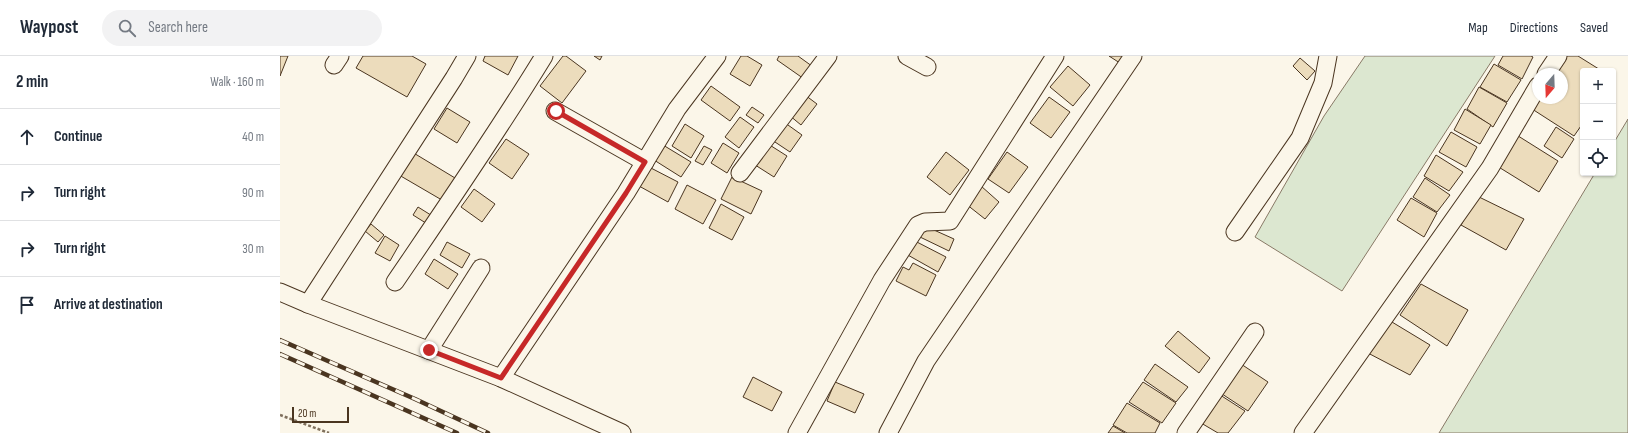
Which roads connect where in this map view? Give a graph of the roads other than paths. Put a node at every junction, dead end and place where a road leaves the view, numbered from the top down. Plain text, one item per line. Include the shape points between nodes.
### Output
1 (467, 56) edge
2 (544, 56) edge
3 (717, 56) edge
4 (828, 56) edge
5 (907, 56) edge
6 (1056, 56) edge
7 (1133, 56) edge
8 (1328, 56) edge
9 (1558, 56) edge
10 (927, 67) dead end
11 (1550, 68) edge
12 (1532, 96) edge
13 (556, 111) dead end
14 (645, 162) junction
15 (740, 172) dead end
16 (1235, 232) dead end
17 (481, 268) dead end
18 (395, 282) dead end
19 (280, 292) edge
20 (308, 304) junction
21 (1255, 332) dead end
22 (429, 350) junction
23 (501, 378) junction
24 (622, 433) edge
25 (797, 433) edge
26 (888, 433) edge
27 (1186, 433) edge
28 (1303, 433) edge

1 - 20 street
2 - 18 street via 476,163
3 - 14 street via 677,109
4 - 15 street
5 - 10 street
6 - 25 street via 950,221 925,222 918,225 882,280
7 - 26 street via 926,361
8 - 16 street via 1323,83 1300,138
9 - 11 street
12 - 28 street via 1490,168
13 - 14 street
14 - 23 street
17 - 22 street
19 - 20 street
20 - 22 street
21 - 27 street
22 - 23 street
23 - 24 street

